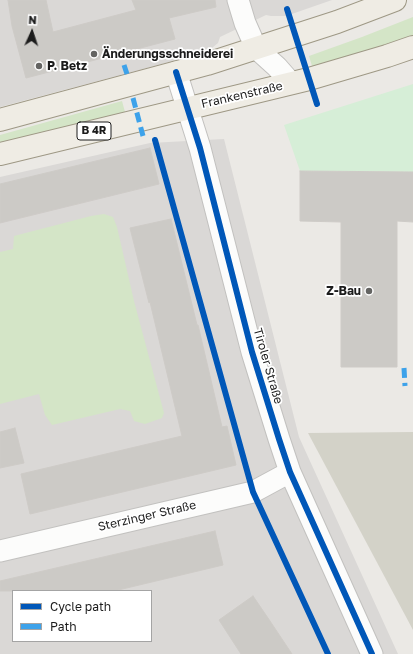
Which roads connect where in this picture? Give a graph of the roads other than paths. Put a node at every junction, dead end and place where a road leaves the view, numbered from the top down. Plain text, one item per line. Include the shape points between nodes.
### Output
1 (238, 0) edge
2 (395, 0) edge
3 (413, 47) edge
4 (256, 48) junction
5 (176, 72) junction
6 (291, 83) junction
7 (187, 108) junction
8 (0, 120) edge
9 (0, 154) edge
10 (290, 472) junction
11 (0, 551) edge
12 (372, 654) edge

1 - 4 street
2 - 4 main road
3 - 6 main road, Frankenstraße / B 4R
4 - 5 main road
4 - 6 street
5 - 7 street, Tiroler Straße
5 - 8 main road
6 - 7 main road, Frankenstraße / B 4R
7 - 9 main road, Frankenstraße / B 4R
7 - 10 street, Tiroler Straße via 200,148 252,352
10 - 11 street, Sterzinger Straße via 253,492
10 - 12 street, Tiroler Straße

